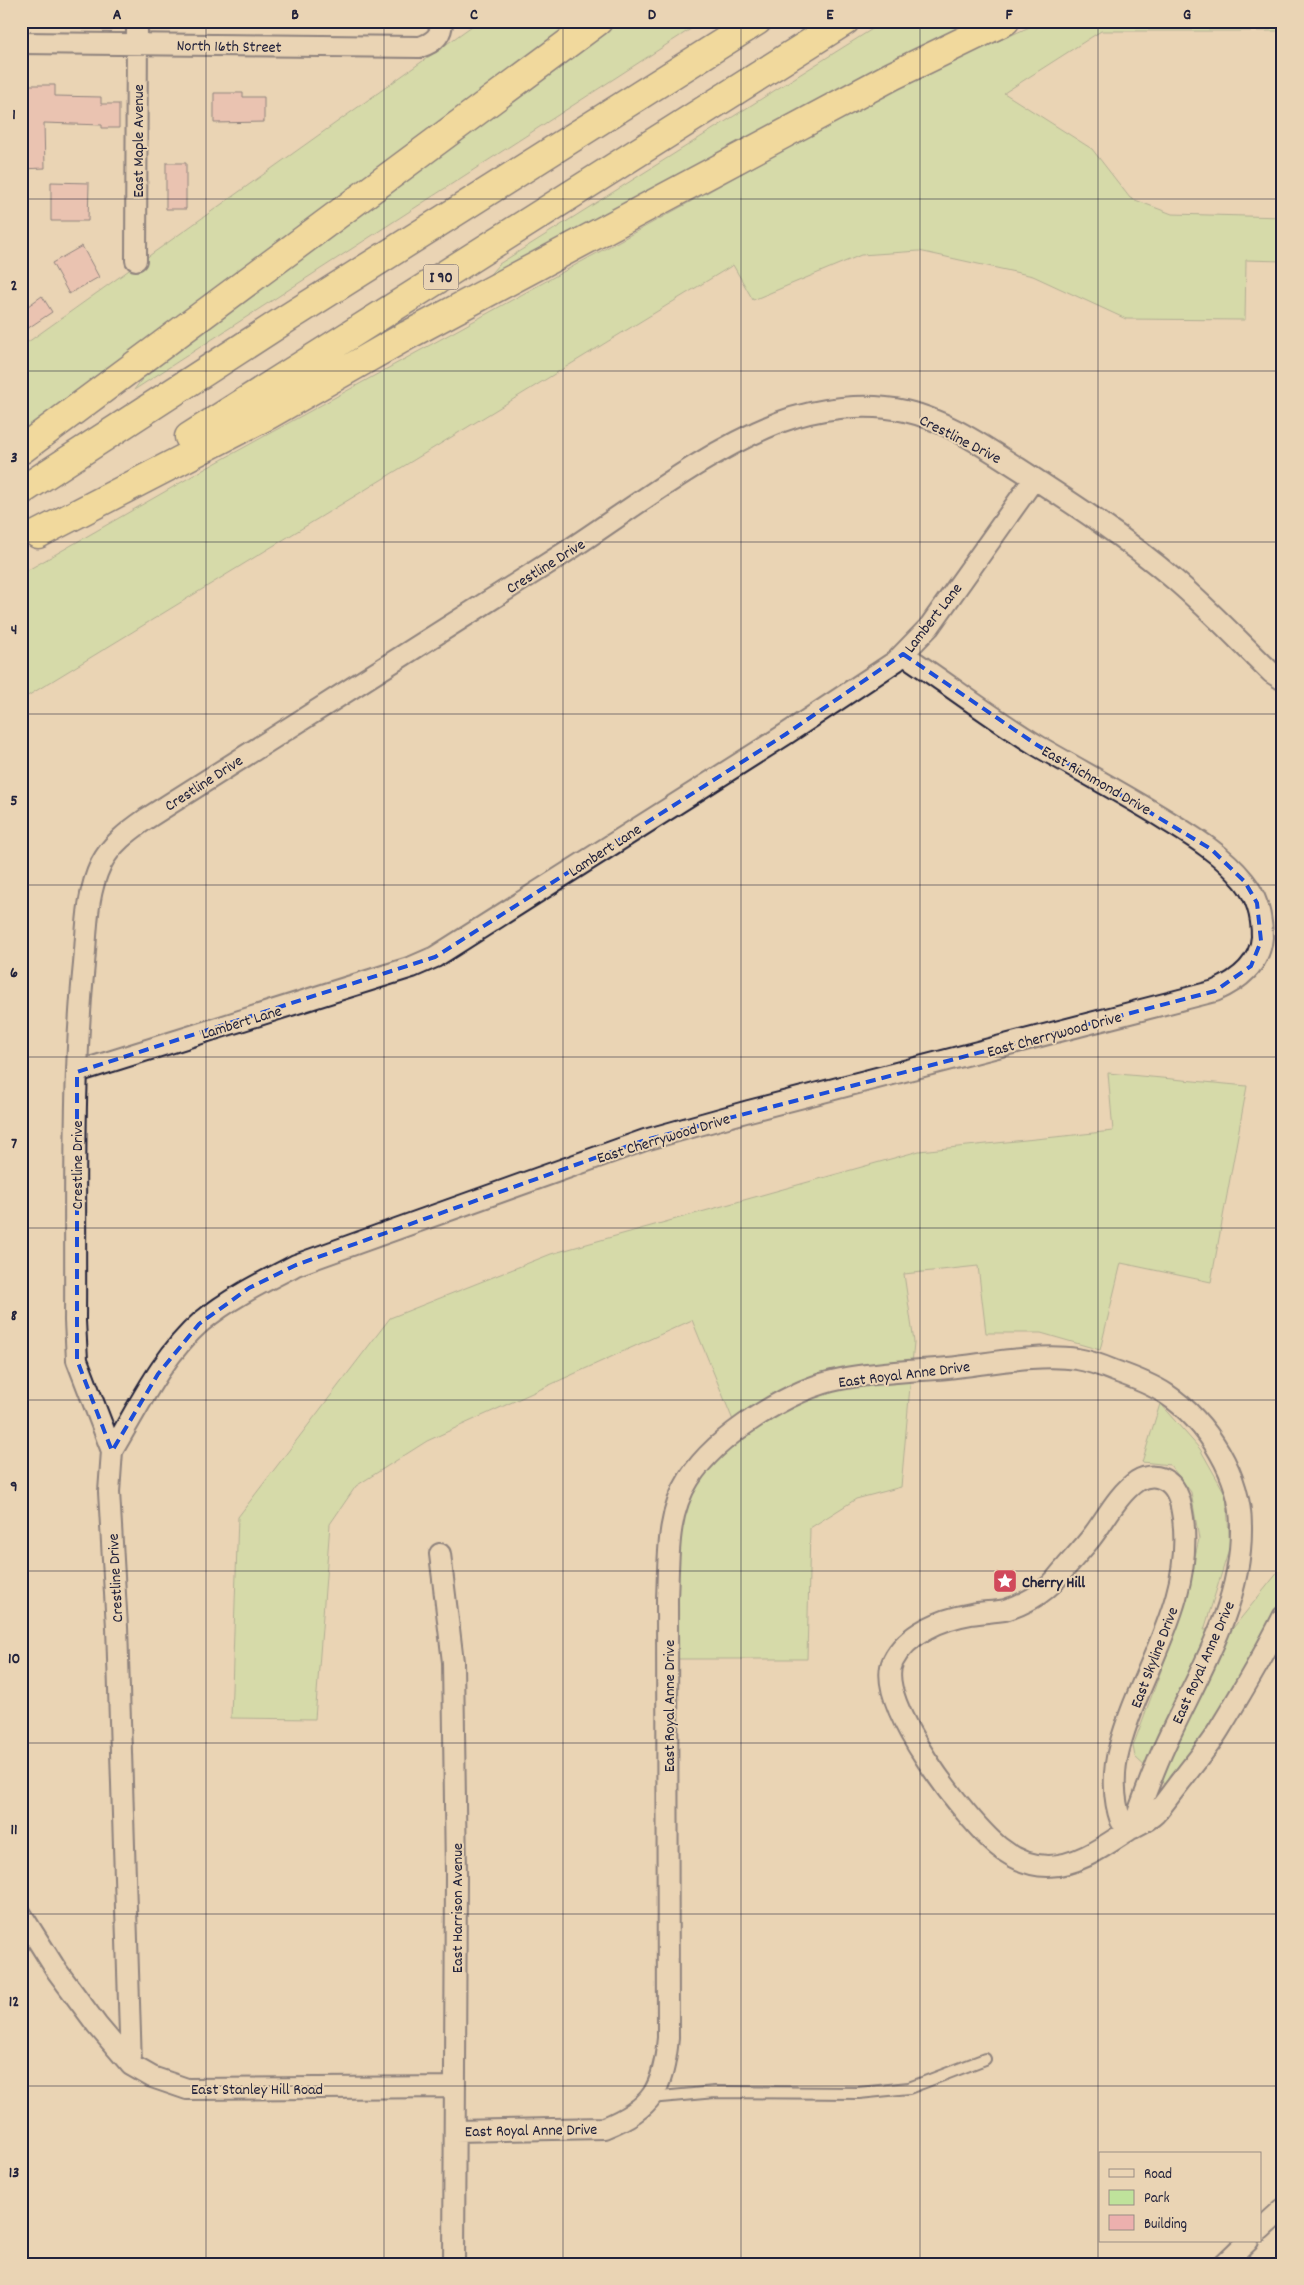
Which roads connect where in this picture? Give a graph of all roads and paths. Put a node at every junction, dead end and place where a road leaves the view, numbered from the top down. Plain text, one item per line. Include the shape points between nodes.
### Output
1 (137, 21) edge
2 (442, 21) edge
3 (598, 21) edge
4 (757, 21) edge
5 (845, 21) edge
6 (1005, 21) edge
7 (21, 43) edge
8 (137, 44) junction
9 (136, 260) dead end
10 (21, 450) edge
11 (1034, 479) junction
12 (21, 491) edge
13 (29, 539) edge
14 (903, 654) junction
15 (1283, 680) edge
16 (1262, 928) joint
17 (77, 1072) junction
18 (112, 1451) junction
19 (440, 1554) dead end
20 (1283, 1617) edge
21 (1133, 1828) junction
22 (21, 1914) edge
23 (985, 2059) dead end
24 (131, 2065) junction
25 (456, 2088) junction
26 (650, 2098) junction
27 (456, 2131) junction
28 (1283, 2209) edge
29 (1262, 2228) edge
30 (1247, 2242) edge
31 (454, 2264) edge
32 (1224, 2264) edge

1 - 8 street, East Maple Avenue
2 - 8 street, North 16th Street via 434,41 420,47
3 - 10 highway
4 - 12 highway
5 - 13 highway, I 90
6 - 13 highway via 892,76 408,335 268,415
7 - 8 street, North 16th Street
8 - 9 street, East Maple Avenue
11 - 14 street, Lambert Lane via 929,627
11 - 15 street, Crestline Drive via 1110,529 1176,581
11 - 17 street, Crestline Drive via 949,428 910,412 882,408 809,414 744,438 713,455 126,833 102,862 93,884 81,990
14 - 16 street, East Richmond Drive via 1037,745 1211,849 1245,882 1257,903
14 - 17 street, Lambert Lane via 786,734 435,957
16 - 18 street, East Cherrywood Drive via 1258,952 1251,966 1242,976 1215,991 645,1140 296,1265 249,1288 200,1324 158,1374
17 - 18 street, Crestline Drive via 77,1360
18 - 24 street, Crestline Drive via 109,1492 117,1627
19 - 25 street, East Harrison Avenue via 453,1662
20 - 21 street, East Skyline Drive via 1219,1730 1153,1817
21 - 21 street, East Skyline Drive via 1099,1850 1074,1861 1051,1866 1026,1864 998,1846 946,1789 904,1722 891,1682 892,1663 910,1639 932,1626 969,1614 1004,1610 1028,1601 1049,1587 1134,1483 1154,1476 1163,1478 1177,1491 1182,1507 1184,1546 1171,1616 1134,1703 1118,1752 1115,1789 1118,1812 1121,1821
21 - 26 street, East Royal Anne Drive via 1150,1780 1222,1625 1238,1570 1242,1526 1233,1481 1204,1431 1166,1394 1133,1377 1075,1358 1044,1358 839,1379 802,1392 748,1422 720,1443 689,1478 678,1500 670,1531 668,2038 665,2066 659,2085
22 - 24 street, East Stanley Hill Road via 96,2025
23 - 26 lane via 910,2088 859,2093 715,2092
24 - 25 street, East Stanley Hill Road via 187,2089
25 - 27 street, East Harrison Avenue
26 - 27 street, East Royal Anne Drive via 639,2110 604,2128
27 - 31 street, East Harrison Avenue
28 - 29 street
30 - 32 street

